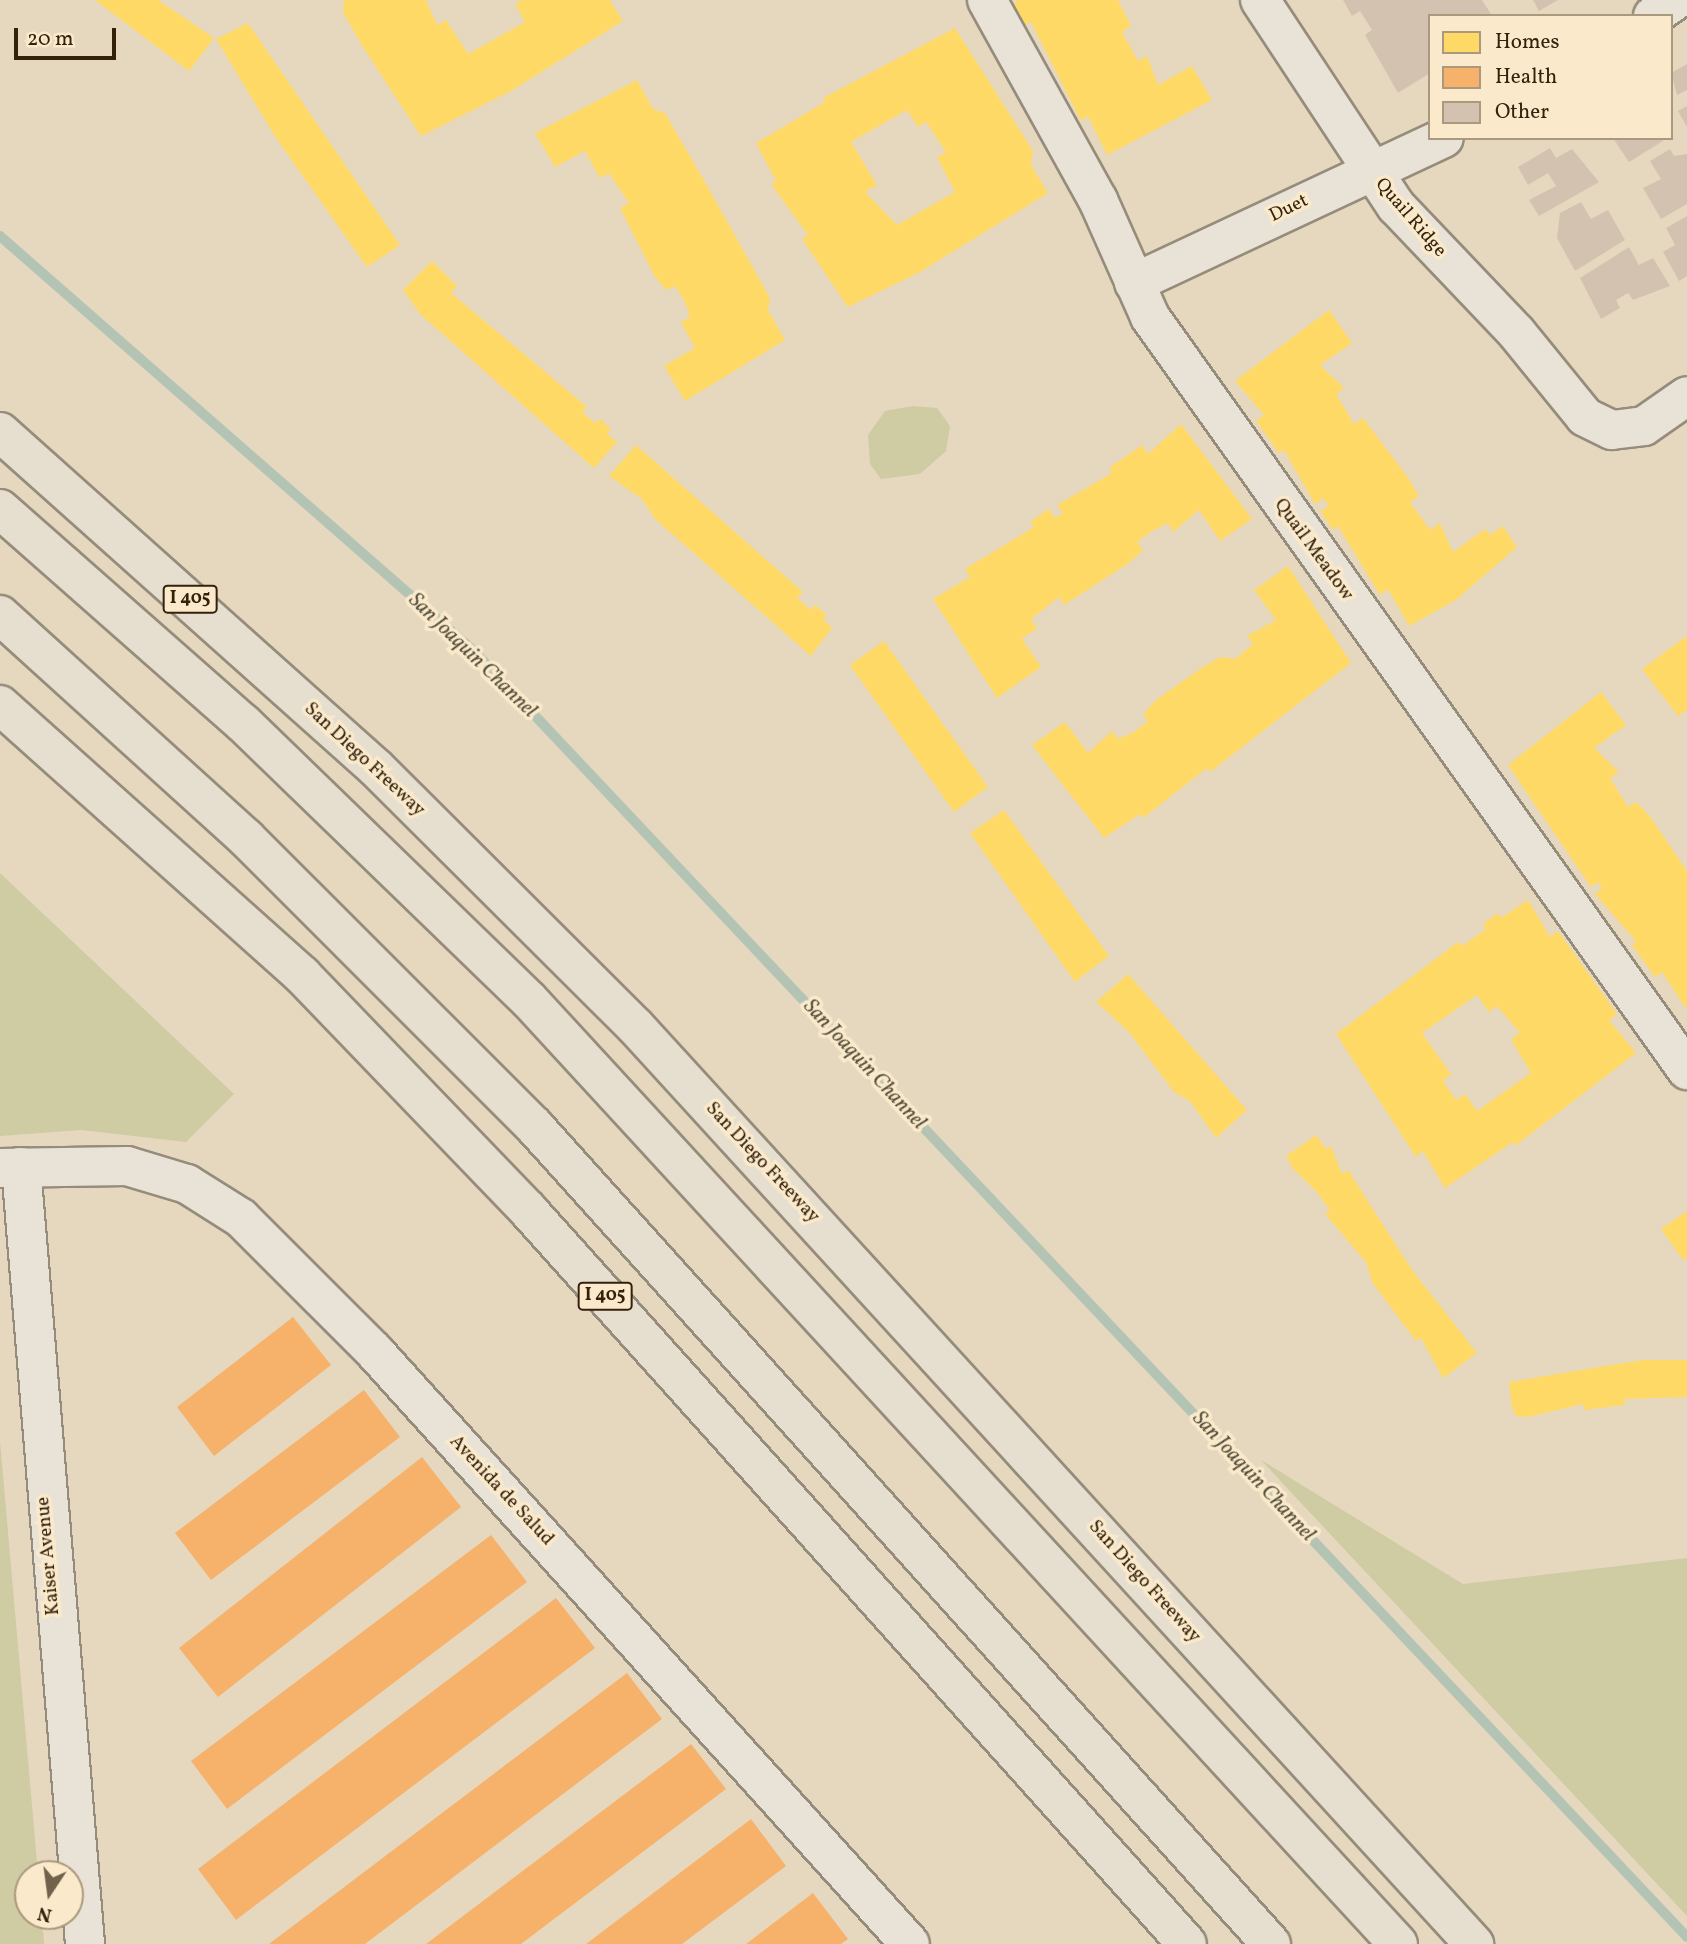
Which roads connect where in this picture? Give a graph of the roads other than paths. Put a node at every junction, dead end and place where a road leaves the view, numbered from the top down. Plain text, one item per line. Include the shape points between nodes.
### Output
1 (988, 0) edge
2 (1261, 0) edge
3 (1676, 0) edge
4 (1656, 14) edge
5 (1439, 140) edge
6 (1369, 171) junction
7 (1135, 283) junction
8 (1687, 396) edge
9 (0, 432) edge
10 (0, 509) edge
11 (0, 615) edge
12 (0, 705) edge
13 (1687, 1070) edge
14 (10, 1168) edge
15 (1180, 1938) edge
16 (85, 1944) edge
17 (910, 1944) edge
18 (1271, 1944) edge
19 (1398, 1944) edge
20 (1474, 1944) edge

1 - 7 street, Quail Meadow via 1093,190
2 - 6 street, Quail Ridge
3 - 4 street
5 - 6 street, Duet
6 - 7 street, Duet
6 - 8 street, Quail Ridge via 1585,417 1612,430 1634,428
7 - 13 street, Quail Meadow via 1190,378
9 - 20 highway, San Diego Freeway / I 405 via 376,768 635,1026
10 - 19 highway via 243,723 530,1000
11 - 18 highway via 246,838 534,1126
12 - 15 highway, I 405 via 302,975 509,1191
14 - 16 street, Kaiser Avenue
14 - 17 street, Avenida de Salud via 127,1166 187,1184 241,1218 374,1351

